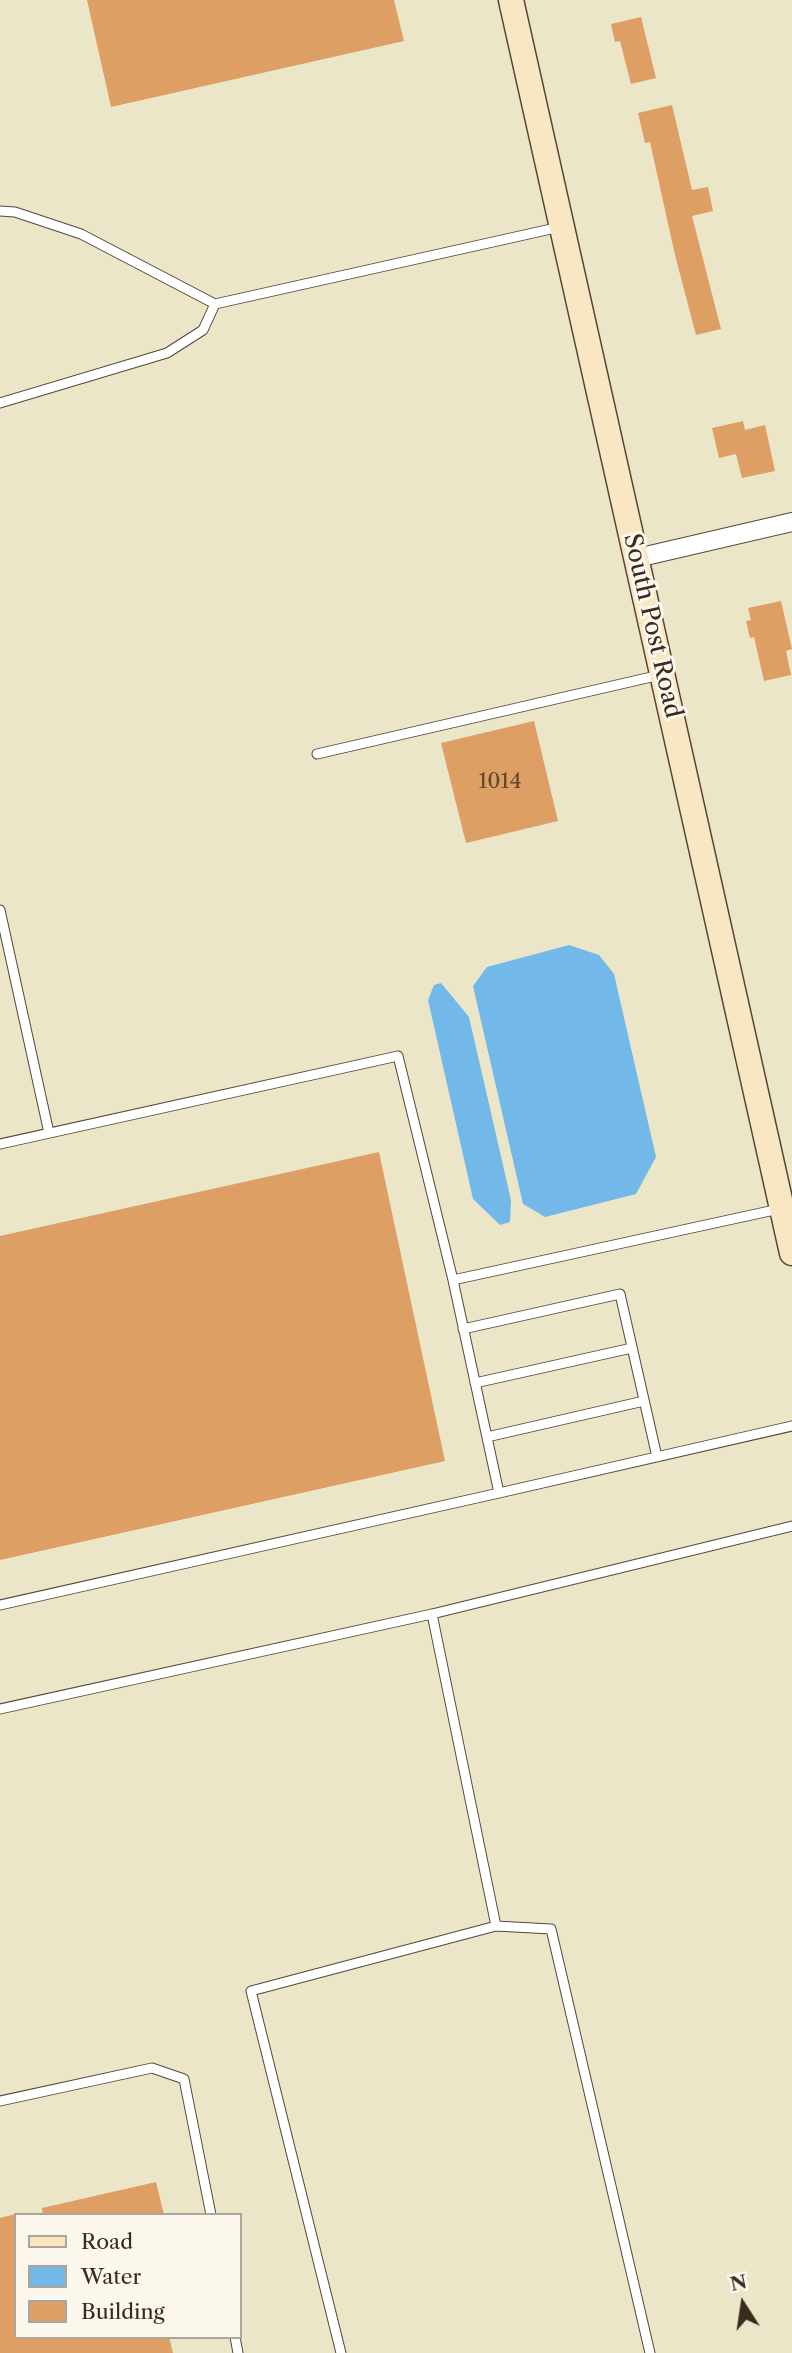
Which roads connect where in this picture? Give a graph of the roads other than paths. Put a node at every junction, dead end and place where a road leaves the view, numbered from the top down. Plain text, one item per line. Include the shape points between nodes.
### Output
1 (511, 0) edge
2 (0, 211) edge
3 (562, 226) junction
4 (215, 304) junction
5 (0, 403) edge
6 (792, 522) edge
7 (636, 558) junction
8 (663, 674) junction
9 (317, 754) dead end
10 (0, 910) edge
11 (49, 1133) junction
12 (0, 1144) edge
13 (781, 1208) junction
14 (792, 1253) edge
15 (453, 1280) junction
16 (463, 1329) junction
17 (632, 1348) junction
18 (475, 1383) junction
19 (644, 1401) junction
20 (792, 1426) edge
21 (487, 1437) junction
22 (657, 1457) junction
23 (499, 1493) junction
24 (792, 1526) edge
25 (0, 1605) edge
26 (432, 1614) junction
27 (0, 1709) edge
28 (496, 1926) junction
29 (0, 2101) edge
30 (211, 2213) edge
31 (341, 2353) edge
32 (650, 2353) edge

1 - 3 main road, South Post Road
2 - 4 lane via 81,234
3 - 4 lane
3 - 7 main road, South Post Road
4 - 5 lane via 203,330 167,352
6 - 7 street
7 - 8 main road, South Post Road
8 - 9 lane
8 - 13 main road, South Post Road
10 - 11 lane
11 - 12 lane
11 - 15 lane via 398,1056
13 - 14 main road, South Post Road
13 - 15 lane
15 - 16 lane
16 - 17 lane via 620,1294
16 - 18 lane
17 - 18 lane
17 - 19 lane
18 - 21 lane
19 - 21 lane
19 - 22 lane
20 - 22 lane
21 - 23 lane
22 - 23 lane
23 - 25 lane
24 - 26 lane
26 - 27 lane
26 - 28 lane
28 - 31 lane via 251,1991
28 - 32 lane via 551,1929
29 - 30 lane via 152,2068 184,2079

